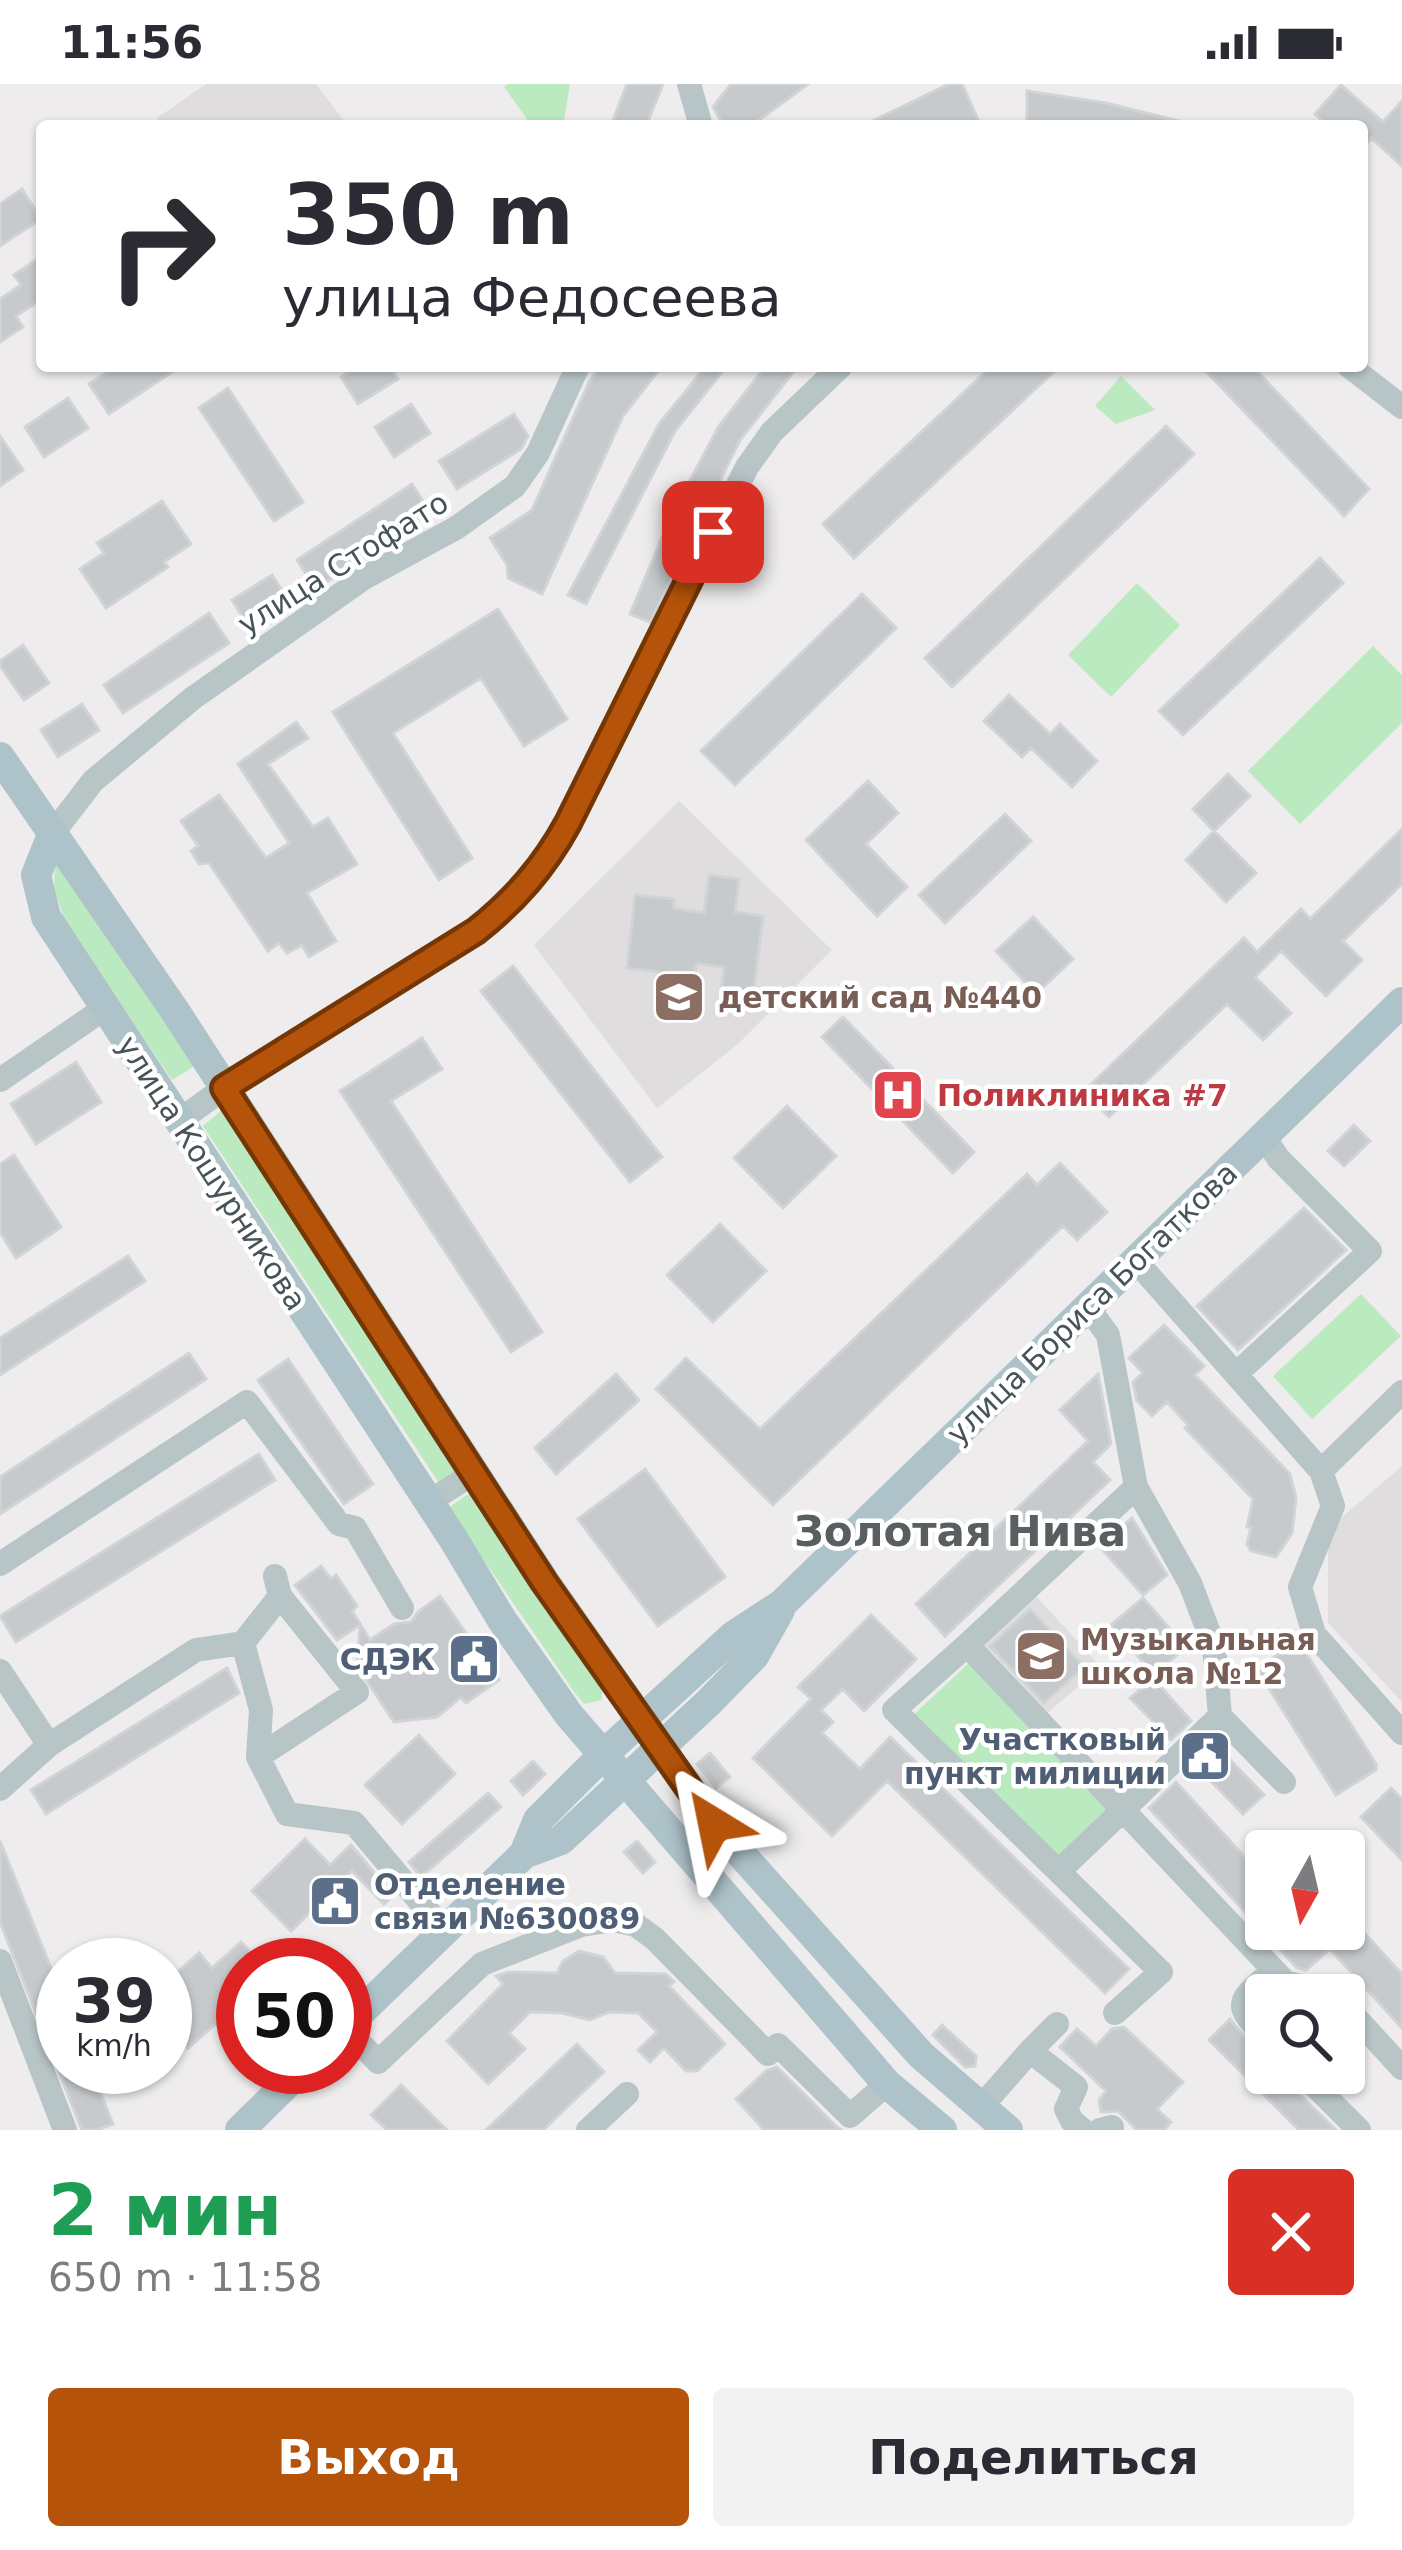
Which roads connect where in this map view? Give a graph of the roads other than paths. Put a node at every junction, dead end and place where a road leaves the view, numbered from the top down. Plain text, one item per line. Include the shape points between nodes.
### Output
1 (689, 84) edge
2 (699, 120) edge
3 (575, 372) edge
4 (835, 372) edge
5 (1356, 372) edge
6 (1402, 407) edge
7 (0, 757) edge
8 (53, 833) junction
9 (1402, 1002) edge
10 (105, 1008) junction
11 (0, 1080) edge
12 (224, 1088) junction
13 (179, 1121) junction
14 (1265, 1138) junction
15 (1136, 1261) junction
16 (1087, 1306) junction
17 (1236, 1374) junction
18 (1402, 1392) edge
19 (1321, 1471) junction
20 (474, 1473) junction
21 (1136, 1486) junction
22 (428, 1503) junction
23 (0, 1564) edge
24 (782, 1604) junction
25 (402, 1608) dead end
26 (243, 1643) junction
27 (967, 1645) junction
28 (0, 1671) edge
29 (709, 1702) junction
30 (1220, 1715) junction
31 (651, 1732) junction
32 (1402, 1732) edge
33 (49, 1745) junction
34 (258, 1757) junction
35 (613, 1767) junction
36 (1284, 1782) dead end
37 (0, 1789) edge
38 (1123, 1810) junction
39 (724, 1834) junction
40 (1059, 1871) junction
41 (444, 1930) junction
42 (0, 1961) edge
43 (1274, 1970) junction
44 (1270, 1974) edge
45 (1278, 1974) edge
46 (372, 2001) edge
47 (1115, 2013) dead end
48 (1057, 2024) dead end
49 (1365, 2028) edge
50 (1030, 2051) junction
51 (372, 2056) edge
52 (1402, 2068) edge
53 (887, 2084) junction
54 (277, 2094) edge
55 (627, 2094) dead end
56 (1323, 2094) edge
57 (981, 2107) junction
58 (64, 2130) edge
59 (240, 2130) edge
60 (588, 2130) edge
61 (942, 2130) edge
62 (1008, 2130) edge
63 (1083, 2130) edge
64 (1359, 2130) edge

1 - 2 street
3 - 8 street, улица Стофато via 515,486 364,578 193,698 94,781
4 - 12 street via 747,467 568,823 525,887 476,931
5 - 6 street
7 - 8 main road, улица Кошурникова
8 - 10 main road, улица Кошурникова via 36,875 39,896
8 - 12 main road, улица Кошурникова
9 - 14 main road, улица Бориса Богаткова
10 - 11 street
10 - 13 main road, улица Кошурникова
12 - 13 street
12 - 20 main road, улица Кошурникова
13 - 22 main road, улица Кошурникова
14 - 15 main road, улица Бориса Богаткова
14 - 17 street via 1370,1251
15 - 16 main road, улица Бориса Богаткова
15 - 17 street
16 - 21 street via 1108,1335
16 - 24 main road, улица Бориса Богаткова
17 - 19 street
18 - 19 street
19 - 32 street via 1333,1507 1300,1587 1304,1603 1314,1634
20 - 22 street
20 - 31 main road, улица Кошурникова
21 - 27 street
21 - 30 street via 1190,1583 1214,1646
22 - 35 main road, улица Кошурникова via 502,1620
23 - 25 street via 247,1402 338,1524 355,1528
24 - 29 main road, улица Бориса Богаткова via 754,1656
24 - 31 main road, улица Бориса Богаткова via 733,1636
26 - 33 street via 196,1651
26 - 34 street via 261,1710
26 - 34 street via 277,1586 357,1692
27 - 38 street
27 - 40 street via 894,1710
28 - 33 street
29 - 31 main road, улица Бориса Богаткова
29 - 39 main road via 688,1764
30 - 36 street
30 - 38 street
31 - 35 main road, улица Бориса Богаткова
31 - 39 main road, улица Кошурникова
33 - 37 street
34 - 41 street via 287,1814 354,1823
35 - 41 main road, улица Бориса Богаткова via 561,1840 524,1854
35 - 53 main road, улица Кошурникова
38 - 40 street
38 - 43 street
39 - 57 main road, улица Кошурникова via 921,2055
40 - 47 street via 1161,1972
41 - 46 main road, улица Бориса Богаткова
42 - 58 street
43 - 44 street
43 - 45 street
48 - 50 street
49 - 52 street
50 - 57 street
50 - 63 street via 1076,2087 1066,2109
51 - 53 street via 378,2062 482,1964 614,1919 655,1939 768,2054 778,2045 850,2116
53 - 61 main road, улица Кошурникова
54 - 59 main road
55 - 60 street
56 - 64 street
57 - 62 main road, улица Кошурникова

